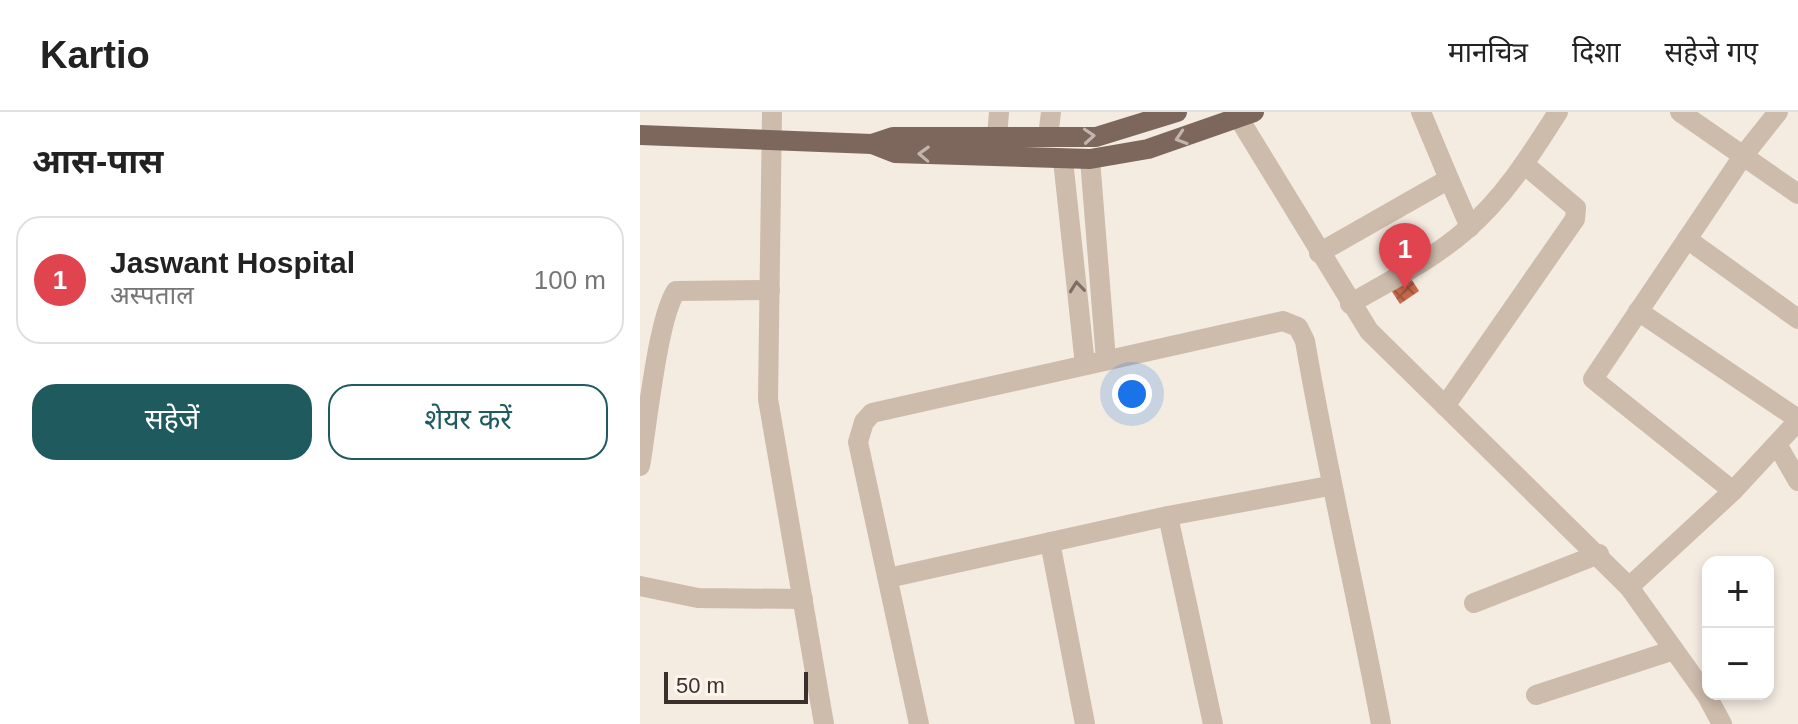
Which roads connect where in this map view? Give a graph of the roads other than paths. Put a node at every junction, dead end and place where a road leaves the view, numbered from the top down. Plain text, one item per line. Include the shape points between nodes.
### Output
1 (772, 112) edge
2 (999, 112) edge
3 (1051, 112) edge
4 (1177, 112) edge
5 (1421, 112) edge
6 (1558, 112) edge
7 (1681, 112) edge
8 (1778, 112) edge
9 (1243, 115) edge
10 (640, 135) edge
11 (997, 137) junction
12 (1048, 137) junction
13 (772, 140) junction
14 (872, 144) junction
15 (1743, 156) junction
16 (1090, 159) junction
17 (1063, 160) junction
18 (1525, 165) junction
19 (1449, 179) junction
20 (1798, 194) edge
21 (1470, 227) junction
22 (1687, 239) junction
23 (1319, 253) junction
24 (770, 290) junction
25 (1350, 304) junction
26 (1638, 311) junction
27 (1798, 319) edge
28 (650, 351) edge
29 (1106, 360) junction
30 (1085, 365) junction
31 (1445, 406) junction
32 (1798, 420) edge
33 (1778, 446) junction
34 (640, 466) edge
35 (1798, 481) edge
36 (1329, 486) junction
37 (1733, 491) junction
38 (1168, 516) junction
39 (1050, 542) junction
40 (1599, 554) junction
41 (888, 578) junction
42 (640, 586) edge
43 (1629, 587) junction
44 (803, 599) junction
45 (1474, 603) dead end
46 (1674, 650) junction
47 (1536, 695) dead end
48 (824, 724) edge
49 (919, 724) edge
50 (1085, 724) edge
51 (1213, 724) edge
52 (1381, 724) edge
53 (1722, 724) edge

1 - 13 street
2 - 11 street
3 - 12 street
12 -> 4 main road via 1096,137
5 - 19 street
6 - 18 street
7 - 15 street
8 - 15 street
9 -> 16 main road via 1148,149
9 - 23 street
10 - 13 main road
11 - 12 main road
11 - 14 main road via 893,137
13 - 14 main road
13 - 24 street
17 -> 14 main road via 895,153
15 - 20 street
15 - 22 street
16 - 17 main road
16 - 29 street
30 -> 17 street
18 - 21 street
18 - 31 street via 1577,213
19 - 21 street
19 - 23 street
21 - 25 street
22 - 26 street
22 - 27 street
23 - 25 street
24 - 28 street via 676,291
24 - 44 street via 768,399
25 - 31 street via 1381,344
26 - 32 street
26 - 37 street via 1593,376 1594,383
28 - 34 street
29 - 30 street
29 - 36 street via 1293,323 1305,341
30 - 41 street via 872,413 858,442
31 - 40 street
32 - 33 street
33 - 35 street
33 - 37 street
36 - 38 street
36 - 52 street
37 - 43 street
38 - 39 street
38 - 51 street
39 - 41 street
39 - 50 street
40 - 43 street
40 - 45 street
41 - 49 street
42 - 44 street via 698,598
43 - 46 street
44 - 48 street
46 - 47 street
46 - 53 street

